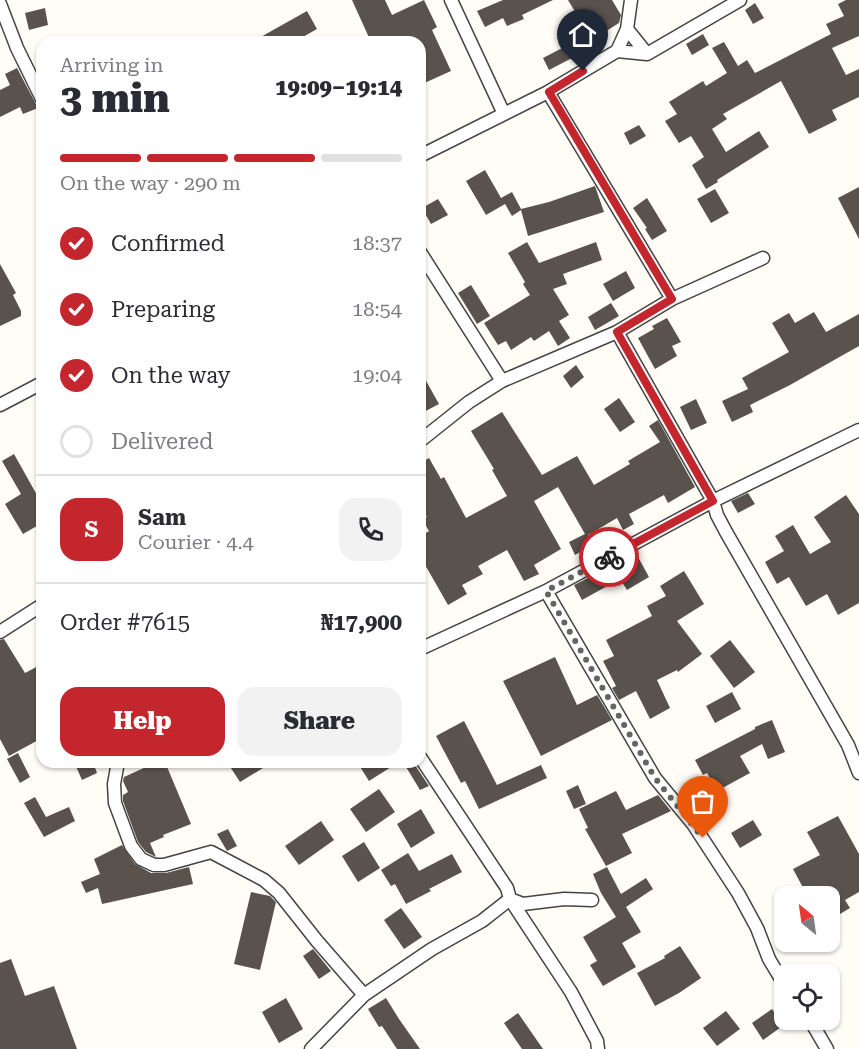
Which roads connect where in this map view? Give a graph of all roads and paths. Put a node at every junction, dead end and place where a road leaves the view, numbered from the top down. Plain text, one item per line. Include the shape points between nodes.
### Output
1 (451, 0) edge
2 (631, 0) edge
3 (740, 0) edge
4 (0, 4) edge
5 (627, 29) junction
6 (617, 51) junction
7 (647, 54) junction
8 (36, 87) edge
9 (549, 92) junction
10 (504, 114) junction
11 (426, 153) edge
12 (763, 258) dead end
13 (426, 261) edge
14 (672, 299) junction
15 (617, 332) junction
16 (502, 381) junction
17 (36, 386) edge
18 (0, 405) edge
19 (859, 430) edge
20 (426, 436) edge
21 (713, 501) junction
22 (546, 591) junction
23 (36, 609) edge
24 (0, 632) edge
25 (426, 646) edge
26 (426, 766) edge
27 (117, 768) edge
28 (859, 773) edge
29 (510, 899) junction
30 (592, 900) dead end
31 (774, 967) edge
32 (364, 995) junction
33 (816, 1030) edge
34 (597, 1046) edge
35 (311, 1049) edge
36 (827, 1049) edge

1 - 10 street
2 - 5 street
3 - 7 street
4 - 8 street
5 - 6 street
5 - 7 street
6 - 7 street
6 - 9 street
9 - 10 street
9 - 14 street
10 - 11 street
12 - 14 street
13 - 16 street
14 - 15 street
15 - 16 street
15 - 21 street
16 - 20 street
17 - 18 street
19 - 21 street
21 - 22 street
21 - 28 street via 726,532 848,745
22 - 25 street
22 - 31 street via 655,778 693,824 738,893
23 - 24 street
26 - 29 street via 507,888
27 - 32 street via 115,803 131,846 141,859 164,865 212,852 264,880
29 - 30 street via 523,904
29 - 32 street
29 - 34 street via 571,992
32 - 35 street
33 - 36 street

